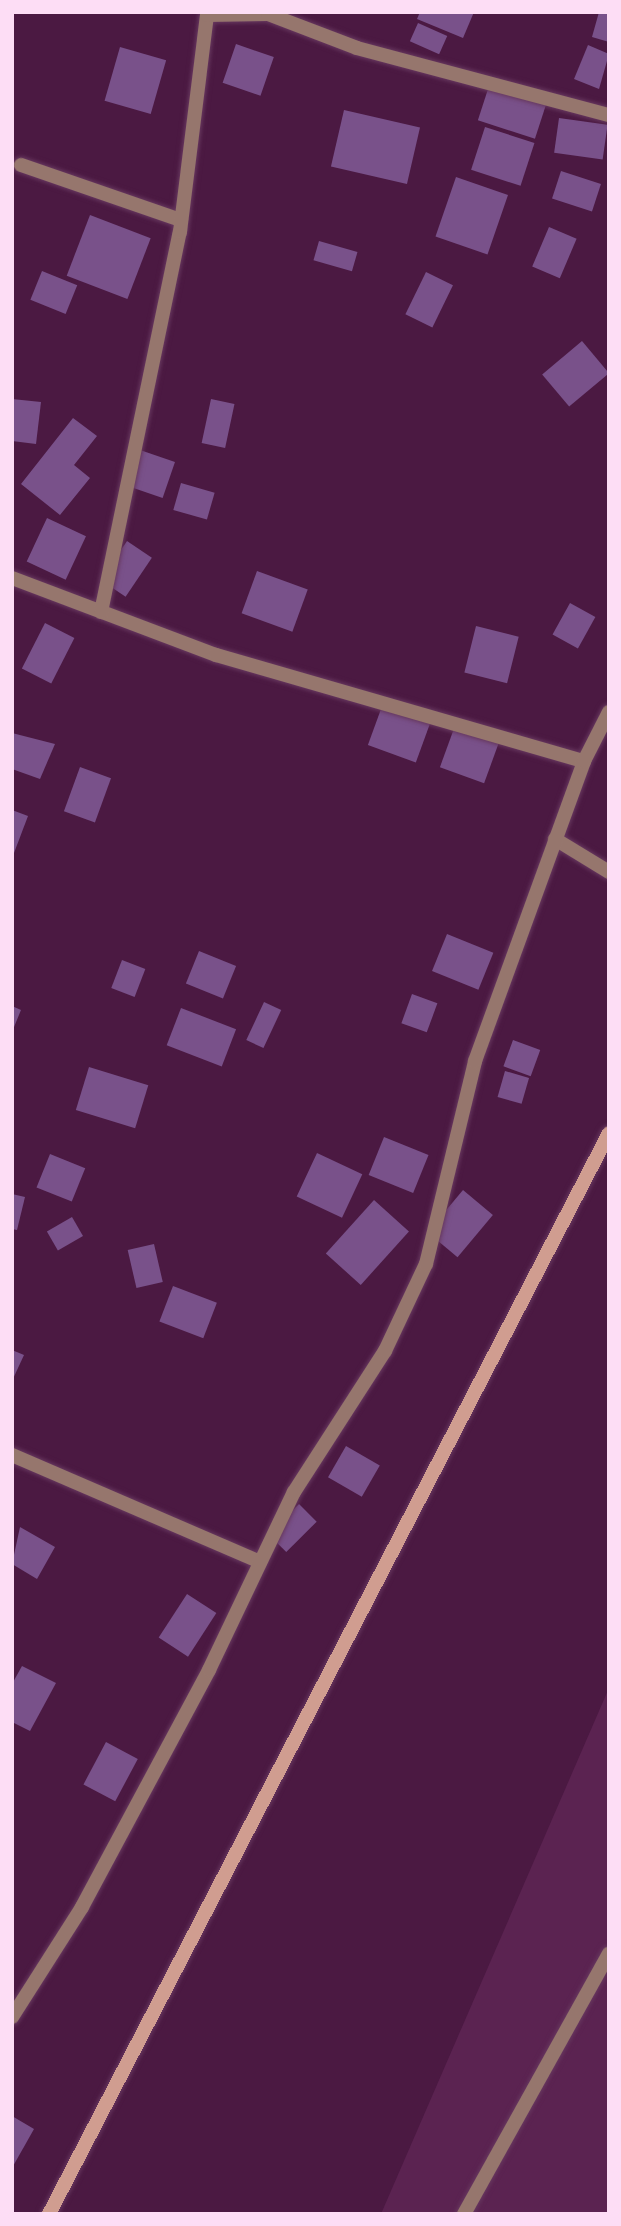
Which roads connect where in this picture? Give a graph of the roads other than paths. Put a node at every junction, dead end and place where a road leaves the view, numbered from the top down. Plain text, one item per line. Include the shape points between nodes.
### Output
1 (200, 13) edge
2 (609, 115) edge
3 (21, 165) dead end
4 (181, 220) junction
5 (12, 578) edge
6 (101, 612) junction
7 (609, 712) edge
8 (584, 761) junction
9 (555, 839) junction
10 (609, 872) edge
11 (609, 1133) edge
12 (12, 1455) edge
13 (260, 1562) junction
14 (609, 1954) edge
15 (12, 2017) edge
16 (48, 2214) edge
17 (464, 2214) edge

1 - 2 street via 268,13 357,48
1 - 4 street
3 - 4 street
4 - 6 street
5 - 6 street
6 - 8 street via 216,655
7 - 8 street
8 - 9 street
9 - 10 street
9 - 13 street via 475,1061 426,1264 385,1351 294,1492
11 - 16 main road
12 - 13 street
13 - 15 street via 82,1907
14 - 17 street

